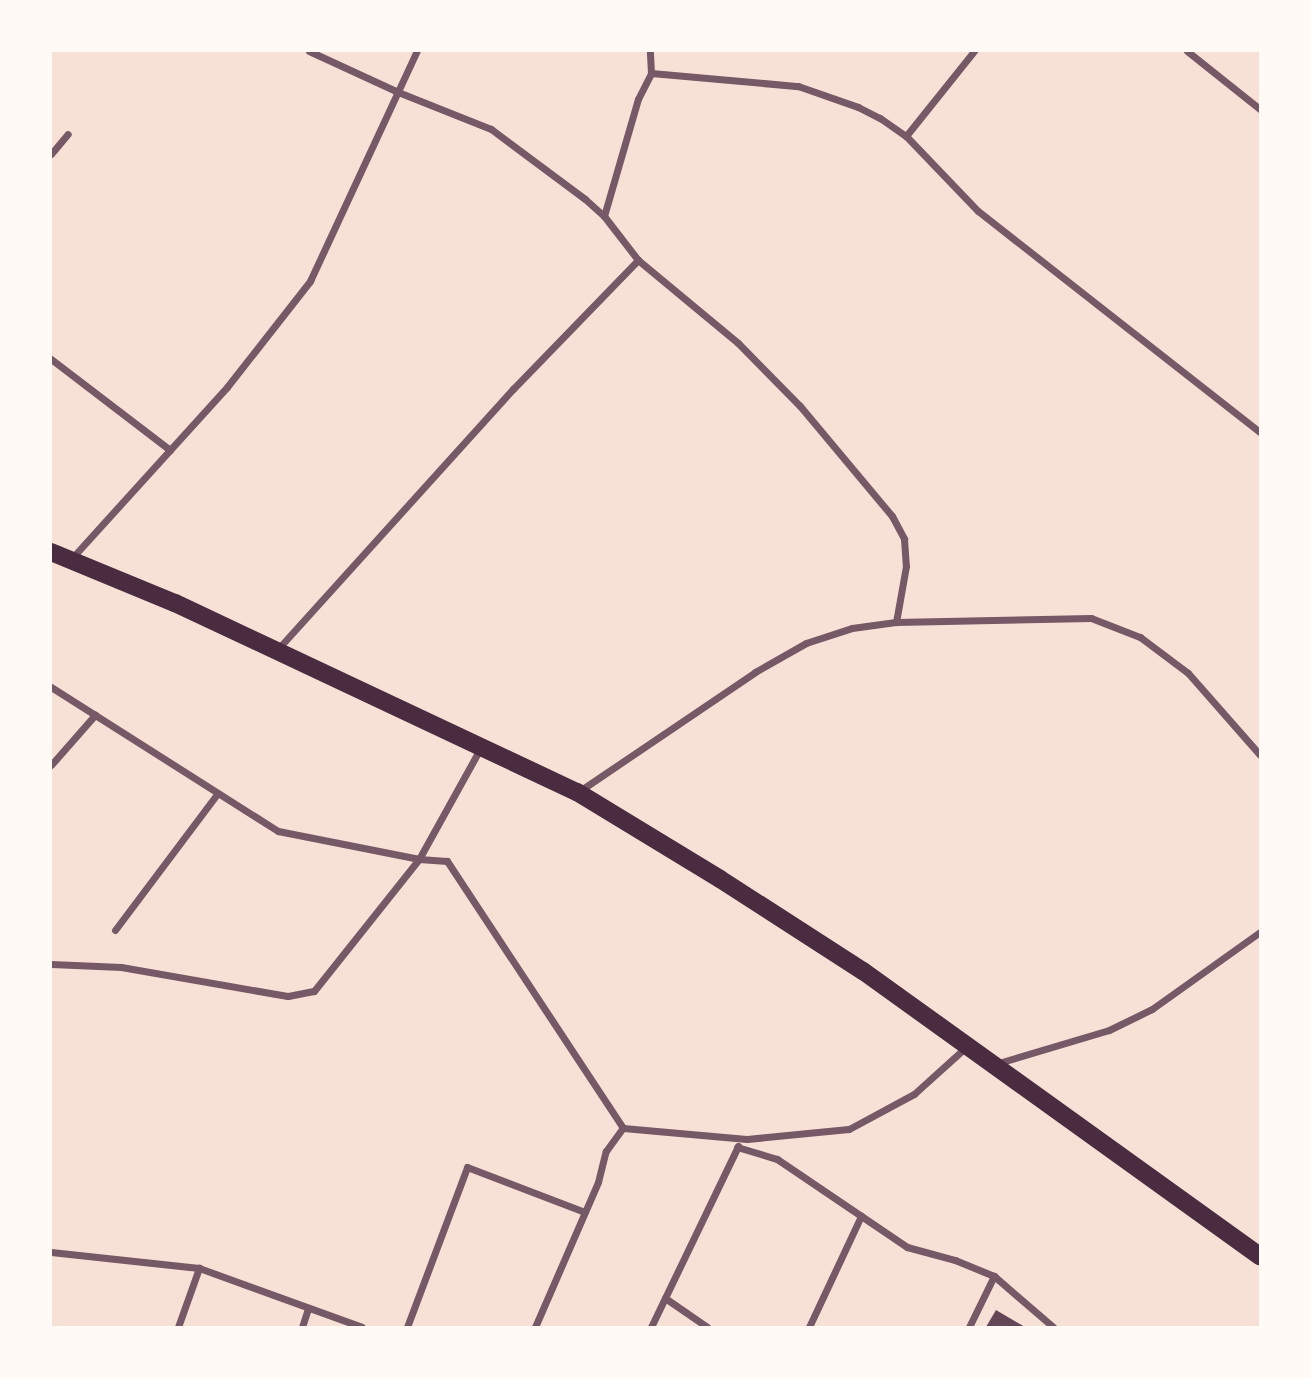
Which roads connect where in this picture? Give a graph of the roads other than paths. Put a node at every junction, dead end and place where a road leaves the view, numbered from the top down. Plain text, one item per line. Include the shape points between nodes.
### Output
1 (309, 51) edge
2 (417, 51) edge
3 (650, 51) edge
4 (973, 51) edge
5 (1187, 51) edge
6 (651, 73) junction
7 (398, 92) junction
8 (1260, 109) edge
9 (68, 134) dead end
10 (906, 136) junction
11 (51, 154) edge
12 (604, 216) junction
13 (638, 260) junction
14 (51, 359) edge
15 (1260, 432) edge
16 (170, 450) junction
17 (51, 552) edge
18 (71, 559) junction
19 (896, 622) junction
20 (277, 651) junction
21 (51, 687) edge
22 (95, 715) junction
23 (481, 747) junction
24 (1260, 755) edge
25 (51, 765) edge
26 (577, 792) junction
27 (218, 793) junction
28 (419, 859) junction
29 (115, 930) dead end
30 (1260, 932) edge
31 (51, 964) edge
32 (967, 1046) junction
33 (992, 1065) junction
34 (622, 1128) junction
35 (747, 1139) junction
36 (737, 1147) junction
37 (585, 1212) junction
38 (861, 1216) junction
39 (51, 1252) edge
40 (1260, 1256) edge
41 (199, 1268) junction
42 (994, 1276) junction
43 (665, 1298) junction
44 (308, 1309) junction
45 (178, 1327) edge
46 (302, 1327) edge
47 (362, 1327) edge
48 (407, 1327) edge
49 (536, 1327) edge
50 (651, 1327) edge
51 (707, 1327) edge
52 (809, 1327) edge
53 (969, 1327) edge
54 (1053, 1327) edge

1 - 7 street
2 - 7 street
3 - 6 street
4 - 10 street
5 - 8 street
6 - 10 street via 798,86 858,107
6 - 12 street via 638,99
7 - 12 street via 491,129
7 - 16 street via 310,281
9 - 11 street
10 - 15 street via 978,211
12 - 13 street
13 - 19 street via 738,343 800,406 892,516 904,539 906,566
13 - 20 street via 513,389
14 - 16 street
16 - 18 street
17 - 18 main road
18 - 20 main road
19 - 24 street via 1091,618 1140,637 1188,673
19 - 26 street via 852,628 806,643 755,672
20 - 23 main road
21 - 22 street
22 - 25 street
22 - 27 street
23 - 26 main road
23 - 28 street
26 - 32 main road via 863,971
27 - 28 street via 278,831
27 - 29 street
28 - 31 street via 314,991 288,996 121,967
28 - 34 street via 447,862
30 - 33 street via 1152,1009 1110,1030
32 - 33 main road
32 - 35 street via 914,1094 849,1129
33 - 40 main road
34 - 35 street
34 - 37 street via 606,1151
35 - 36 street
36 - 38 street via 777,1159
36 - 43 street
37 - 48 street via 467,1167
37 - 49 street
38 - 42 street via 907,1247
38 - 52 street
39 - 41 street
41 - 44 street
41 - 45 street
42 - 53 street
42 - 54 street
43 - 50 street
43 - 51 street
44 - 46 street
44 - 47 street

